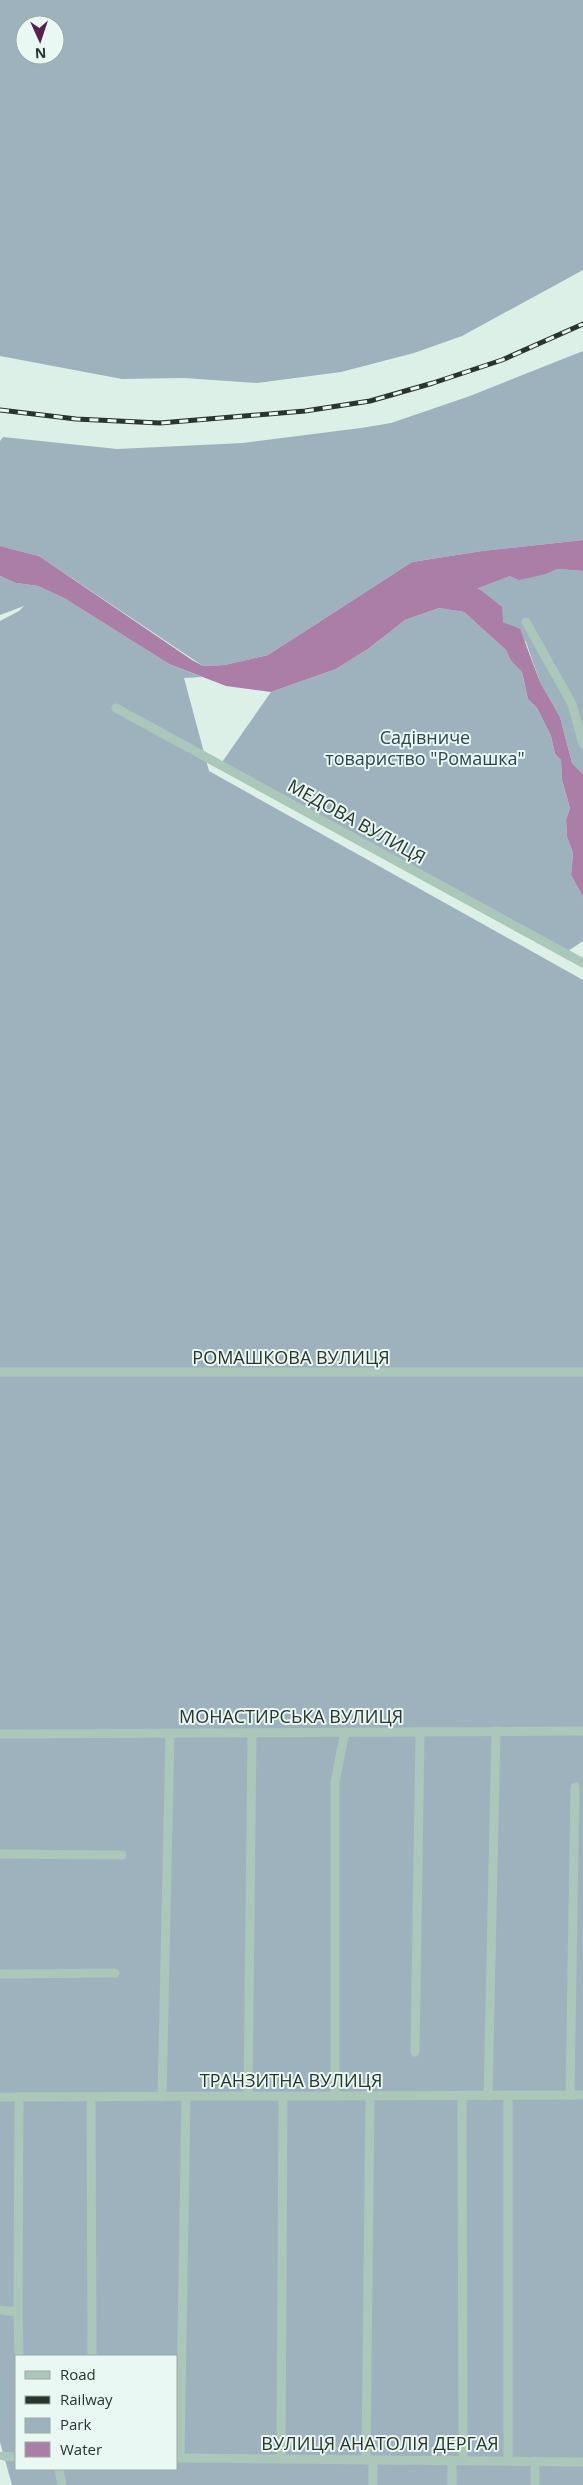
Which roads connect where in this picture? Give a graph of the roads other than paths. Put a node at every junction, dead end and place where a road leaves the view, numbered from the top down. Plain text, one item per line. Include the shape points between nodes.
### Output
1 (526, 622) dead end
2 (116, 708) dead end
3 (583, 744) edge
4 (583, 963) edge
5 (0, 1372) edge
6 (583, 1372) edge
7 (496, 1731) junction
8 (583, 1731) edge
9 (345, 1732) junction
10 (420, 1732) junction
11 (170, 1733) junction
12 (252, 1733) junction
13 (0, 1734) edge
14 (575, 1787) dead end
15 (0, 1854) edge
16 (122, 1855) dead end
17 (578, 1886) edge
18 (116, 1973) dead end
19 (0, 1974) edge
20 (415, 2052) dead end
21 (570, 2095) junction
22 (583, 2095) edge
23 (186, 2096) junction
24 (248, 2096) junction
25 (283, 2096) junction
26 (336, 2096) junction
27 (370, 2096) junction
28 (462, 2096) junction
29 (488, 2096) junction
30 (508, 2096) junction
31 (0, 2097) edge
32 (19, 2097) junction
33 (91, 2097) junction
34 (162, 2097) junction
35 (0, 2310) edge
36 (18, 2312) junction
37 (19, 2355) edge
38 (92, 2355) edge
39 (3, 2456) dead end
40 (15, 2457) edge
41 (178, 2458) edge
42 (281, 2459) junction
43 (370, 2460) junction
44 (452, 2460) junction
45 (463, 2460) junction
46 (508, 2461) junction
47 (535, 2461) junction
48 (583, 2462) edge
49 (59, 2470) edge
50 (62, 2485) edge
51 (373, 2485) edge
52 (452, 2485) edge
53 (535, 2485) edge

1 - 3 street via 572,704
2 - 4 street, МЕДОВА ВУЛИЦЯ
5 - 6 street, РОМАШКОВА ВУЛИЦЯ
7 - 8 street, МОНАСТИРСЬКА ВУЛИЦЯ
7 - 10 street, МОНАСТИРСЬКА ВУЛИЦЯ
7 - 29 street
9 - 10 street, МОНАСТИРСЬКА ВУЛИЦЯ
9 - 12 street, МОНАСТИРСЬКА ВУЛИЦЯ
9 - 26 street via 336,1782
10 - 20 street
11 - 12 street, МОНАСТИРСЬКА ВУЛИЦЯ
11 - 13 street, МОНАСТИРСЬКА ВУЛИЦЯ
11 - 34 street
12 - 24 street
14 - 17 street
15 - 16 street
17 - 21 street
18 - 19 street
21 - 22 street, ТРАНЗИТНА ВУЛИЦЯ
21 - 30 street, ТРАНЗИТНА ВУЛИЦЯ
23 - 24 street, ТРАНЗИТНА ВУЛИЦЯ
23 - 34 street, ТРАНЗИТНА ВУЛИЦЯ
23 - 41 street
24 - 25 street, ТРАНЗИТНА ВУЛИЦЯ
25 - 26 street, ТРАНЗИТНА ВУЛИЦЯ
25 - 42 street
26 - 27 street, ТРАНЗИТНА ВУЛИЦЯ
27 - 28 street, ТРАНЗИТНА ВУЛИЦЯ
27 - 43 street
28 - 29 street, ТРАНЗИТНА ВУЛИЦЯ
28 - 45 street
29 - 30 street, ТРАНЗИТНА ВУЛИЦЯ
30 - 46 street
31 - 32 street, ТРАНЗИТНА ВУЛИЦЯ
32 - 33 street, ТРАНЗИТНА ВУЛИЦЯ
32 - 36 street
33 - 34 street, ТРАНЗИТНА ВУЛИЦЯ
33 - 38 street
35 - 36 street
36 - 37 street
39 - 40 street
41 - 42 street, ВУЛИЦЯ АНАТОЛІЯ ДЕРГАЯ
42 - 43 street, ВУЛИЦЯ АНАТОЛІЯ ДЕРГАЯ
43 - 44 street, ВУЛИЦЯ АНАТОЛІЯ ДЕРГАЯ
43 - 51 street
44 - 45 street, ВУЛИЦЯ АНАТОЛІЯ ДЕРГАЯ
44 - 52 street
45 - 46 street, ВУЛИЦЯ АНАТОЛІЯ ДЕРГАЯ
46 - 47 street, ВУЛИЦЯ АНАТОЛІЯ ДЕРГАЯ
47 - 48 street, ВУЛИЦЯ АНАТОЛІЯ ДЕРГАЯ
47 - 53 street
49 - 50 street

